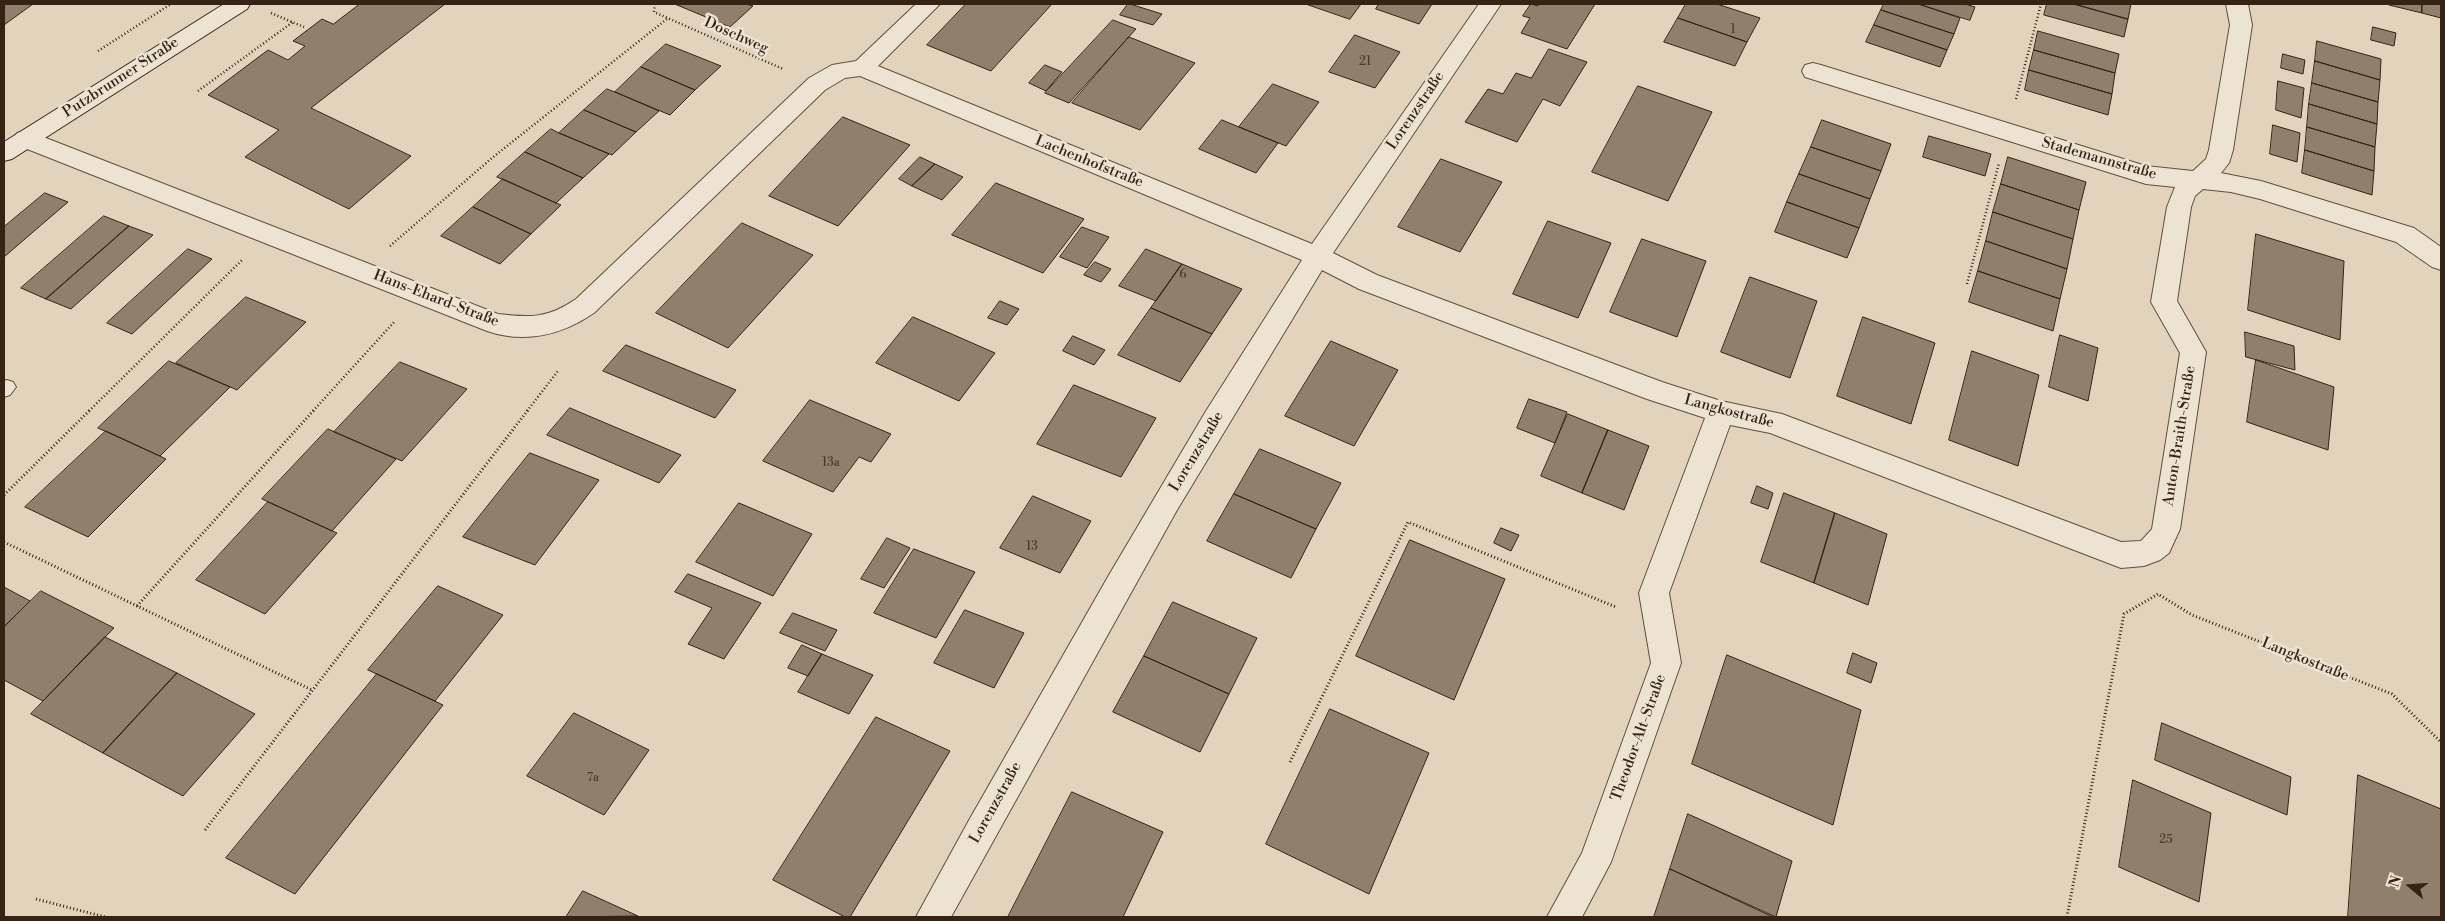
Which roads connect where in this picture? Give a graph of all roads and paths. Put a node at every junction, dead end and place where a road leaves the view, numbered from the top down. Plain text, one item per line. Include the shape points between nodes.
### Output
1 (240, 4) edge
2 (655, 4) edge
3 (928, 4) edge
4 (1490, 4) edge
5 (2041, 4) edge
6 (2237, 4) edge
7 (269, 12) dead end
8 (668, 18) junction
9 (294, 22) junction
10 (304, 26) dead end
11 (862, 68) junction
12 (1813, 71) dead end
13 (817, 84) junction
14 (198, 91) dead end
15 (2007, 132) junction
16 (25, 139) junction
17 (4, 153) edge
18 (2197, 180) junction
19 (268, 234) junction
20 (1317, 256) junction
21 (2441, 260) edge
22 (363, 271) junction
23 (1967, 284) dead end
24 (420, 294) junction
25 (558, 371) dead end
26 (1721, 412) junction
27 (4, 495) edge
28 (4, 542) edge
29 (2144, 555) joint
30 (137, 606) junction
31 (1659, 625) junction
32 (312, 690) junction
33 (2441, 742) edge
34 (1290, 762) dead end
35 (205, 830) dead end
36 (36, 899) dead end
37 (104, 917) edge
38 (933, 917) edge
39 (1564, 917) edge
40 (2067, 917) edge

1 - 16 street, Putzbrunner Straße
2 - 8 path, Doschweg via 654,12
3 - 11 street
4 - 20 street, Lorenzstraße
5 - 15 path
6 - 18 street, Anton-Braith-Straße via 2241,24 2221,150 2217,164
7 - 9 path
8 - 13 path, Doschweg
8 - 22 path via 444,196
9 - 10 path
9 - 14 path
11 - 13 street, Hans-Ehard-Straße via 840,71
11 - 20 street, Lachenhofstraße
12 - 15 street, Stademannstraße
13 - 24 street, Hans-Ehard-Straße via 586,306 567,320 534,328 496,324
15 - 18 street, Stademannstraße via 2146,175
15 - 23 path
16 - 17 street, Putzbrunner Straße
16 - 19 street, Hans-Ehard-Straße
18 - 21 street, Stademannstraße via 2261,190 2405,235
18 - 29 street, Anton-Braith-Straße via 2184,191 2179,207 2164,302 2193,352 2166,529 2160,545
19 - 22 street, Hans-Ehard-Straße
19 - 27 path
20 - 26 street, Langkostraße via 1377,286 1656,391
20 - 38 street, Lorenzstraße via 1159,514
22 - 24 street, Hans-Ehard-Straße
24 - 30 path
25 - 32 path
26 - 29 street, Langkostraße via 1772,422 2121,555
26 - 31 street, Theodor-Alt-Straße via 1654,593
28 - 30 path
30 - 32 path
31 - 34 path via 1408,522
31 - 39 street, Theodor-Alt-Straße via 1666,663 1595,862
32 - 35 path
33 - 40 path, Langkostraße via 2392,694 2192,615 2158,594 2124,614
36 - 37 path

